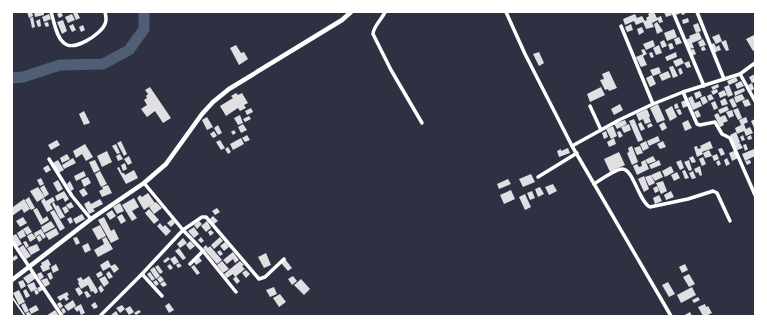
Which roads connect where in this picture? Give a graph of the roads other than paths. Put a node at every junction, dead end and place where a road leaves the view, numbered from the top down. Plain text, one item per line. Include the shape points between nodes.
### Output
1 (51, 12) edge
2 (105, 12) edge
3 (351, 12) edge
4 (385, 12) edge
5 (506, 12) edge
6 (673, 12) edge
7 (697, 12) edge
8 (621, 26) dead end
9 (755, 63) edge
10 (740, 74) junction
11 (724, 79) junction
12 (704, 86) junction
13 (683, 92) junction
14 (755, 100) edge
15 (653, 104) junction
16 (590, 106) dead end
17 (422, 123) dead end
18 (601, 130) junction
19 (572, 146) junction
20 (577, 153) junction
21 (49, 159) dead end
22 (538, 176) dead end
23 (144, 183) junction
24 (594, 184) junction
25 (755, 195) edge
26 (91, 219) junction
27 (730, 221) dead end
28 (183, 230) junction
29 (12, 241) edge
30 (204, 251) junction
31 (284, 259) dead end
32 (190, 264) dead end
33 (30, 267) junction
34 (142, 274) junction
35 (12, 280) edge
36 (236, 292) dead end
37 (162, 296) dead end
38 (12, 298) edge
39 (25, 316) edge
40 (62, 316) edge
41 (100, 316) edge
42 (671, 316) edge

1 - 2 street via 63,43 70,46 85,41 99,32 105,25
3 - 23 main road via 229,89 213,102 166,164
4 - 17 street via 373,34
5 - 19 street
6 - 12 street
7 - 11 street
8 - 15 street
9 - 10 street
10 - 11 street
10 - 14 street
11 - 12 street
12 - 13 street
13 - 15 street
13 - 25 street via 697,124 715,122 722,134 730,138
15 - 18 street
16 - 18 street
18 - 19 street
19 - 20 street
20 - 22 street
20 - 24 street
21 - 26 street via 72,196
23 - 26 main road
23 - 28 street
24 - 27 street via 617,171 626,169 644,203 650,206 713,191 717,193
24 - 42 street
26 - 33 main road
28 - 30 street
28 - 31 street via 206,217 259,279 265,277
28 - 34 street
29 - 33 street
30 - 32 street
30 - 36 street
33 - 35 main road
33 - 40 street
34 - 37 street
34 - 41 street
38 - 39 lane

